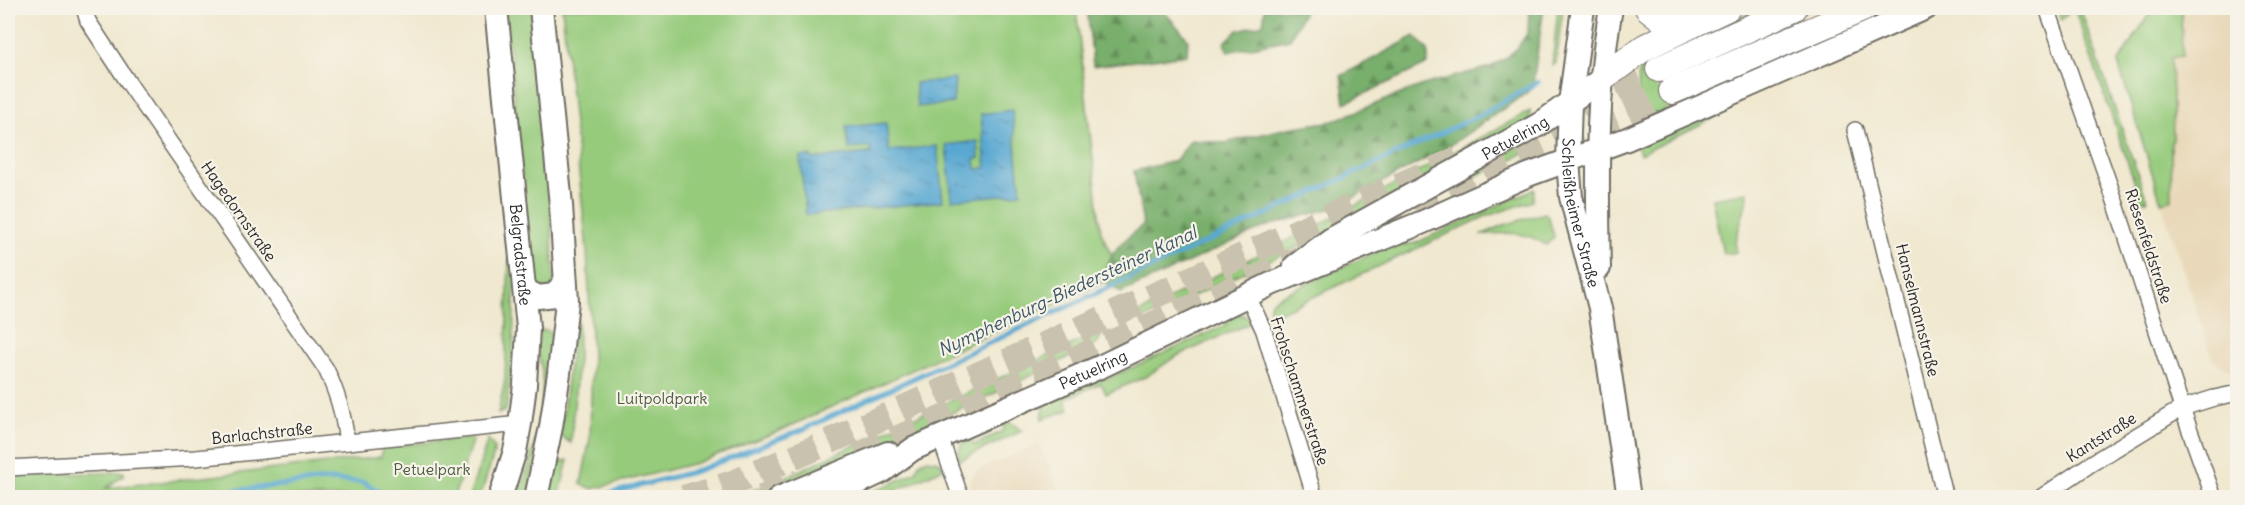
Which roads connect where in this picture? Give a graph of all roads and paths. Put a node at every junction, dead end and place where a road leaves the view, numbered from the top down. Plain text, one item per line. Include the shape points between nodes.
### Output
1 (84, 8) edge
2 (496, 8) edge
3 (541, 8) edge
4 (1583, 8) edge
5 (1611, 8) edge
6 (1648, 8) edge
7 (1727, 8) edge
8 (1794, 8) edge
9 (1864, 8) edge
10 (1926, 8) edge
11 (2047, 8) edge
12 (1691, 25) junction
13 (1659, 69) tunnel mouth
14 (1603, 78) junction
15 (1672, 91) tunnel mouth
16 (1570, 103) junction
17 (1856, 130) dead end
18 (1599, 151) junction
19 (1568, 161) junction
20 (565, 281) junction
21 (1271, 284) junction
22 (525, 290) junction
23 (1248, 296) junction
24 (1600, 308) junction
25 (528, 328) junction
26 (564, 331) junction
27 (2238, 393) edge
28 (2182, 408) junction
29 (520, 424) junction
30 (940, 437) junction
31 (347, 442) junction
32 (913, 449) junction
33 (8, 468) edge
34 (1314, 494) edge
35 (500, 498) edge
36 (536, 498) edge
37 (779, 498) tunnel mouth
38 (826, 498) edge
39 (961, 498) edge
40 (1629, 498) edge
41 (1945, 498) edge
42 (2040, 498) edge
43 (2214, 498) edge

1 - 31 street, Hagedornstraße via 88,21 130,85 326,369 341,404
2 - 22 main road, Belgradstraße
3 - 20 main road
4 - 16 main road, Schleißheimer Straße
5 - 14 main road, Schleißheimer Straße
6 - 12 highway via 1662,19
7 - 12 highway
8 - 13 highway
9 - 15 highway
10 - 18 main road, Petuelring
11 - 28 street, Riesenfeldstraße
12 - 14 highway via 1645,48
14 - 16 main road, Petuelring
14 - 18 main road, Schleißheimer Straße
16 - 19 main road, Schleißheimer Straße
16 - 21 main road, Petuelring via 1504,146 1330,240
17 - 41 street, Hanselmannstraße
18 - 19 main road, Petuelring
18 - 24 main road, Schleißheimer Straße
19 - 21 main road, Petuelring
19 - 24 main road, Schleißheimer Straße via 1571,197
20 - 22 main road via 555,295 538,297
20 - 26 main road
21 - 23 main road, Petuelring
22 - 25 main road, Belgradstraße
23 - 30 main road, Petuelring
23 - 34 street, Frohschammerstraße via 1264,331
24 - 40 main road, Schleißheimer Straße
25 - 26 main road via 539,321 555,322
25 - 29 main road, Belgradstraße
26 - 36 main road via 551,427
27 - 28 street, Kantstraße
28 - 42 street, Kantstraße
28 - 43 street, Riesenfeldstraße
29 - 31 street, Barlachstraße
29 - 35 main road, Belgradstraße
30 - 32 main road, Petuelring
30 - 39 street
31 - 33 street, Barlachstraße via 196,458
32 - 37 main road, Petuelring via 884,454
32 - 38 main road, Petuelring via 883,471

